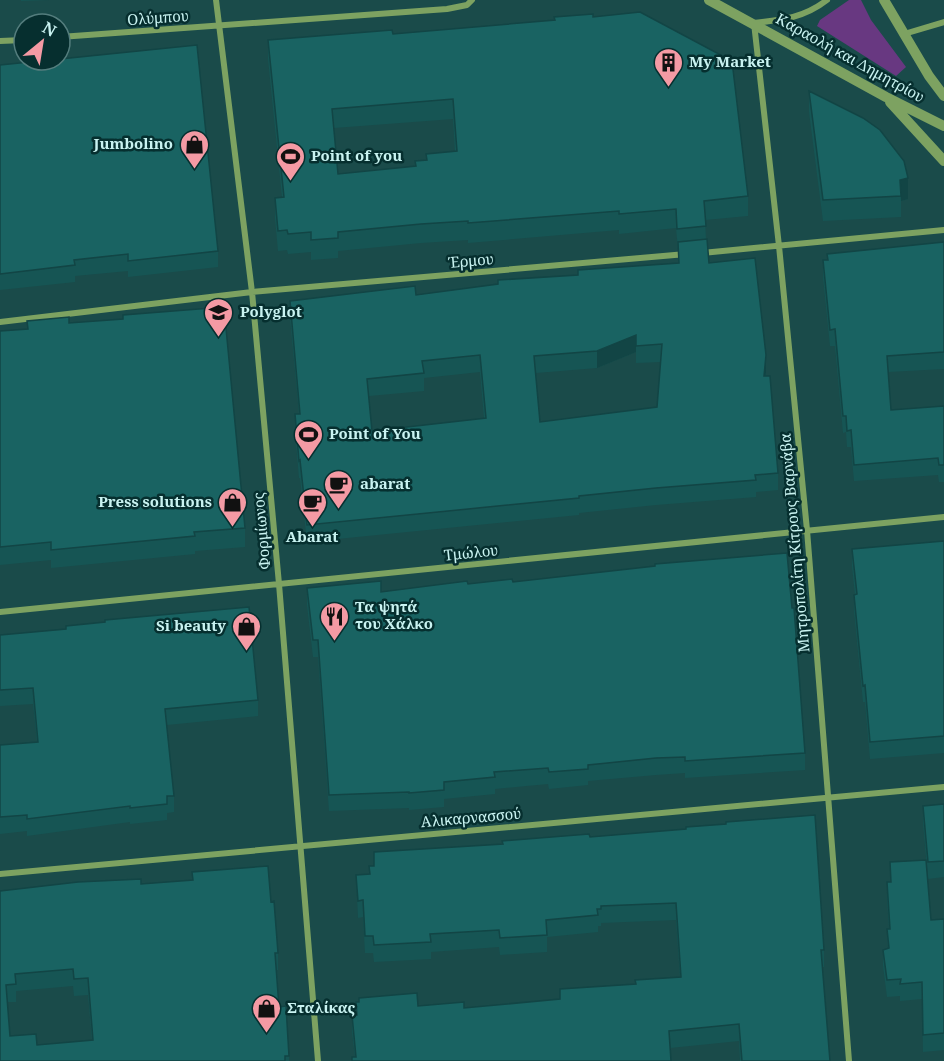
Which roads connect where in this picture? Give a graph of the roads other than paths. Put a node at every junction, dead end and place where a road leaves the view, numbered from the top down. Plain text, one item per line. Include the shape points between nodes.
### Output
1 (216, 0) edge
2 (472, 0) edge
3 (709, 0) edge
4 (827, 0) edge
5 (884, 0) edge
6 (944, 22) edge
7 (754, 23) junction
8 (218, 26) junction
9 (904, 34) junction
10 (72, 36) edge
11 (929, 76) junction
12 (944, 86) edge
13 (944, 96) edge
14 (886, 97) junction
15 (944, 126) edge
16 (944, 161) edge
17 (944, 230) edge
18 (779, 246) junction
19 (252, 292) junction
20 (0, 322) edge
21 (944, 517) edge
22 (807, 530) junction
23 (279, 584) junction
24 (0, 612) edge
25 (944, 787) edge
26 (827, 796) junction
27 (300, 846) junction
28 (0, 874) edge
29 (318, 1061) edge
30 (849, 1061) edge

1 - 8 street, Φορμίωνος
2 - 8 street, Ολύμπου via 447,9
3 - 7 street, Καραολή και Δημητρίου
4 - 7 street via 790,20
5 - 9 street
6 - 9 street
7 - 14 street, Καραολή και Δημητρίου
7 - 18 street, Μητροπολίτη Κίτρους Βαρνάβα
8 - 10 street, Ολύμπου
8 - 19 street, Φορμίωνος
9 - 11 street
11 - 12 street
11 - 13 street
14 - 15 street, Καραολή και Δημητρίου
14 - 16 street
17 - 18 street, Έρμου
18 - 19 street, Έρμου
18 - 22 street, Μητροπολίτη Κίτρους Βαρνάβα
19 - 20 street, Έρμου
19 - 23 street, Φορμίωνος
21 - 22 street, Τμώλου
22 - 23 street, Τμώλου
22 - 26 street, Μητροπολίτη Κίτρους Βαρνάβα
23 - 24 street, Τμώλου
23 - 27 street, Φορμίωνος
25 - 26 street, Αλικαρνασσού
26 - 27 street, Αλικαρνασσού
26 - 30 street, Μητροπολίτη Κίτρους Βαρνάβα
27 - 28 street, Αλικαρνασσού
27 - 29 street, Φορμίωνος

